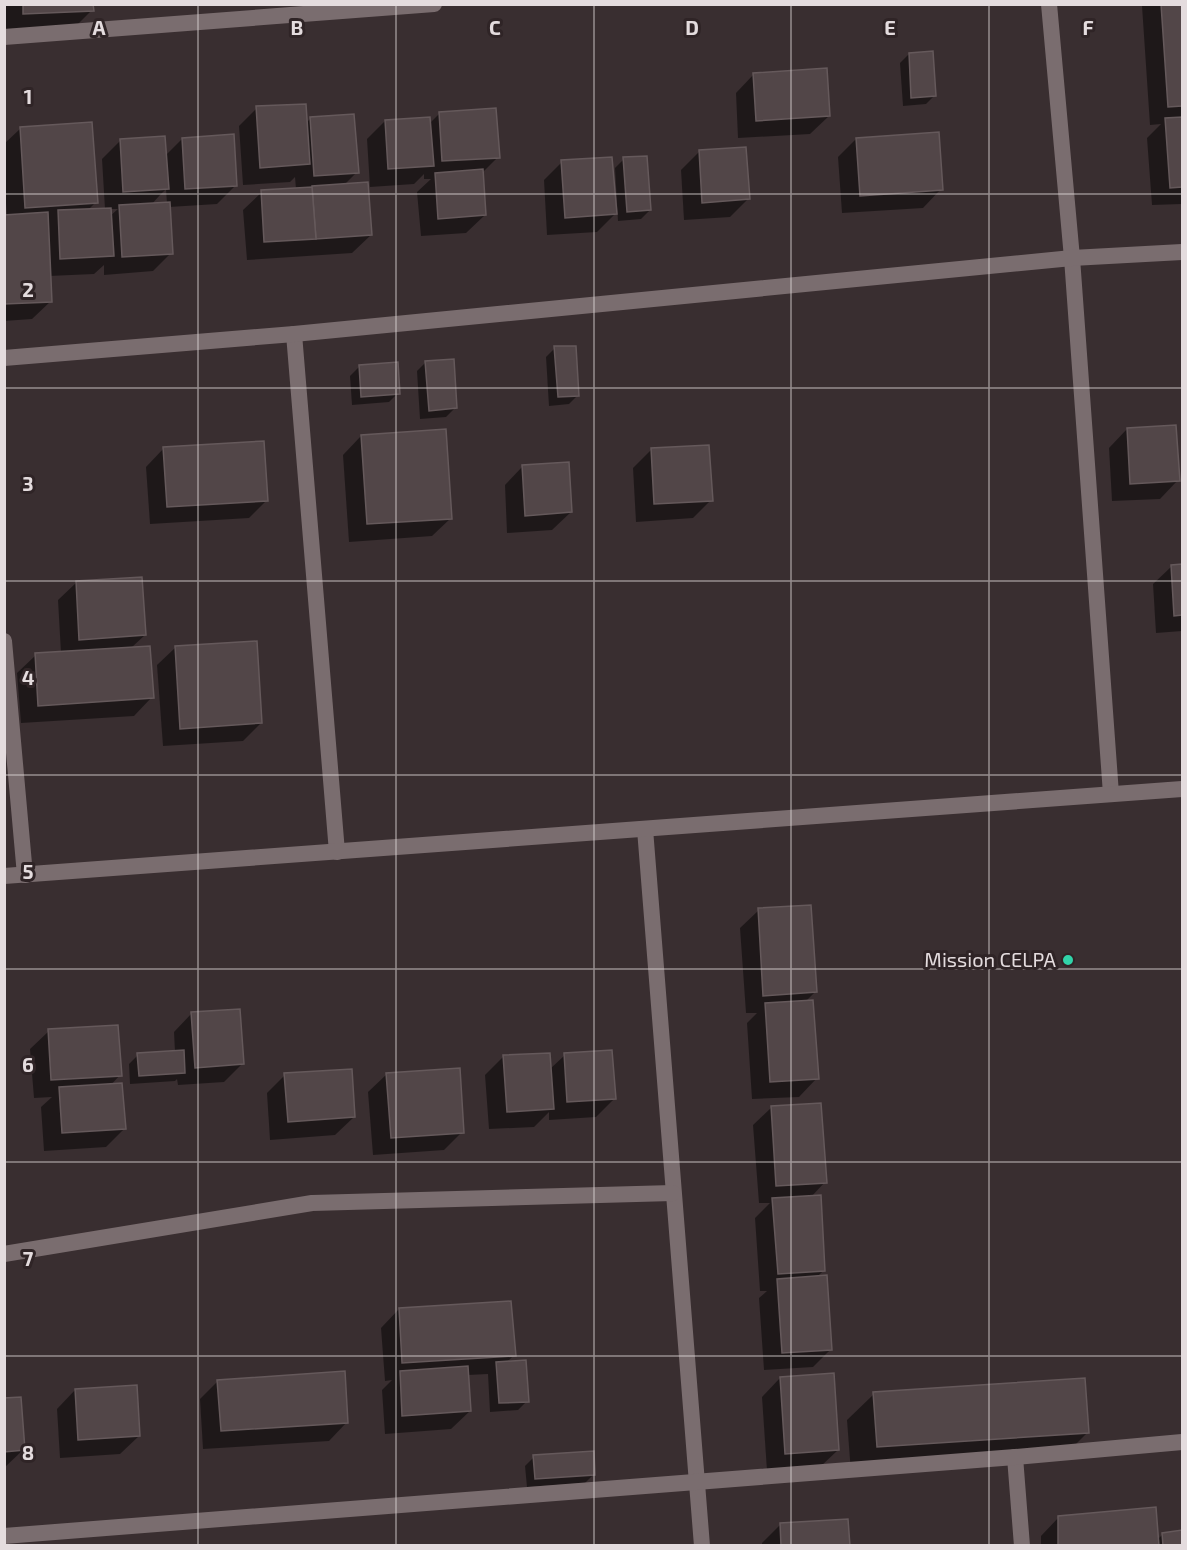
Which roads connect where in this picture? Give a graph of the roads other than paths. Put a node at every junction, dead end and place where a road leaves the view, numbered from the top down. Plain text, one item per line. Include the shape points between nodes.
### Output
1 (434, 4) edge
2 (1049, 4) edge
3 (4, 36) edge
4 (1182, 252) edge
5 (1072, 258) junction
6 (294, 334) junction
7 (4, 358) edge
8 (4, 641) edge
9 (1182, 789) edge
10 (1111, 794) junction
11 (645, 828) junction
12 (337, 852) junction
13 (26, 874) junction
14 (4, 876) edge
15 (673, 1193) junction
16 (4, 1254) edge
17 (1182, 1442) edge
18 (1015, 1457) junction
19 (696, 1482) junction
20 (4, 1536) edge
21 (702, 1545) edge
22 (1022, 1545) edge

1 - 3 street
2 - 5 street
4 - 5 street
5 - 6 street
5 - 10 street
6 - 7 street
6 - 12 street
8 - 13 street
9 - 10 street
10 - 11 street
11 - 12 street
11 - 15 street
12 - 13 street
13 - 14 street
15 - 16 street via 312,1203
15 - 19 street
17 - 18 street
18 - 19 street
18 - 22 street
19 - 20 street
19 - 21 street

